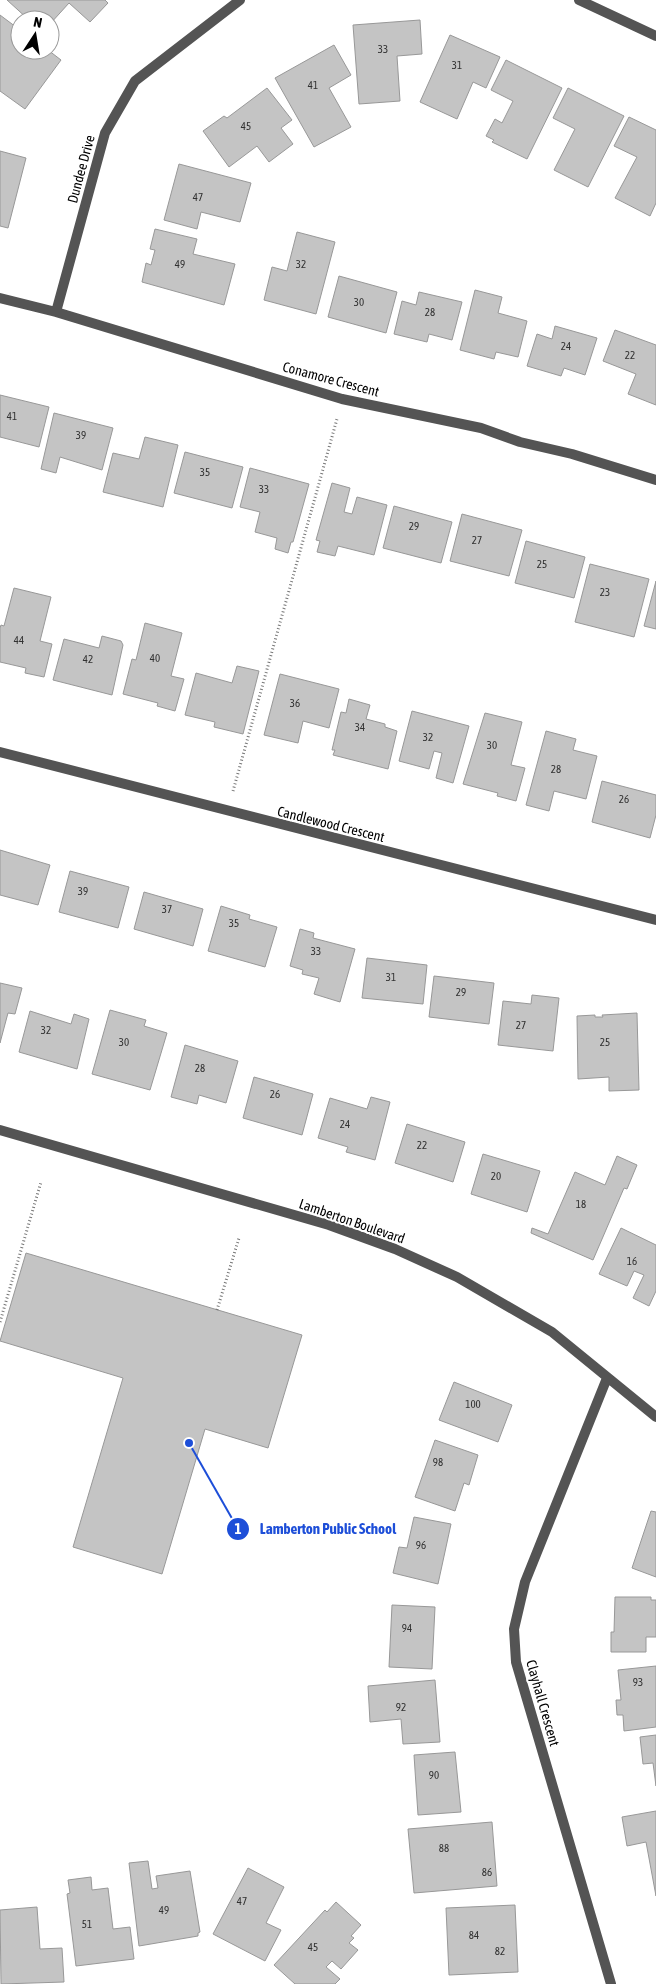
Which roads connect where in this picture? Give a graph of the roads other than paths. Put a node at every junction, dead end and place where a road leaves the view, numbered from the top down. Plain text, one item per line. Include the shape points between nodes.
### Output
1 (240, 0) edge
2 (579, 0) edge
3 (656, 36) edge
4 (0, 298) edge
5 (56, 312) junction
6 (656, 480) edge
7 (0, 752) edge
8 (656, 920) edge
9 (0, 1130) edge
10 (607, 1378) junction
11 (656, 1417) edge
12 (611, 1984) edge

1 - 5 street, Dundee Drive via 135,81 104,133
2 - 3 street
4 - 5 street, Conamore Crescent
5 - 6 street, Conamore Crescent via 342,399 482,428
7 - 8 street, Candlewood Crescent
9 - 10 street, Lamberton Boulevard via 329,1225 395,1249 457,1277 552,1332
10 - 11 street, Lamberton Boulevard
10 - 12 street, Clayhall Crescent via 525,1582 514,1629 516,1662

